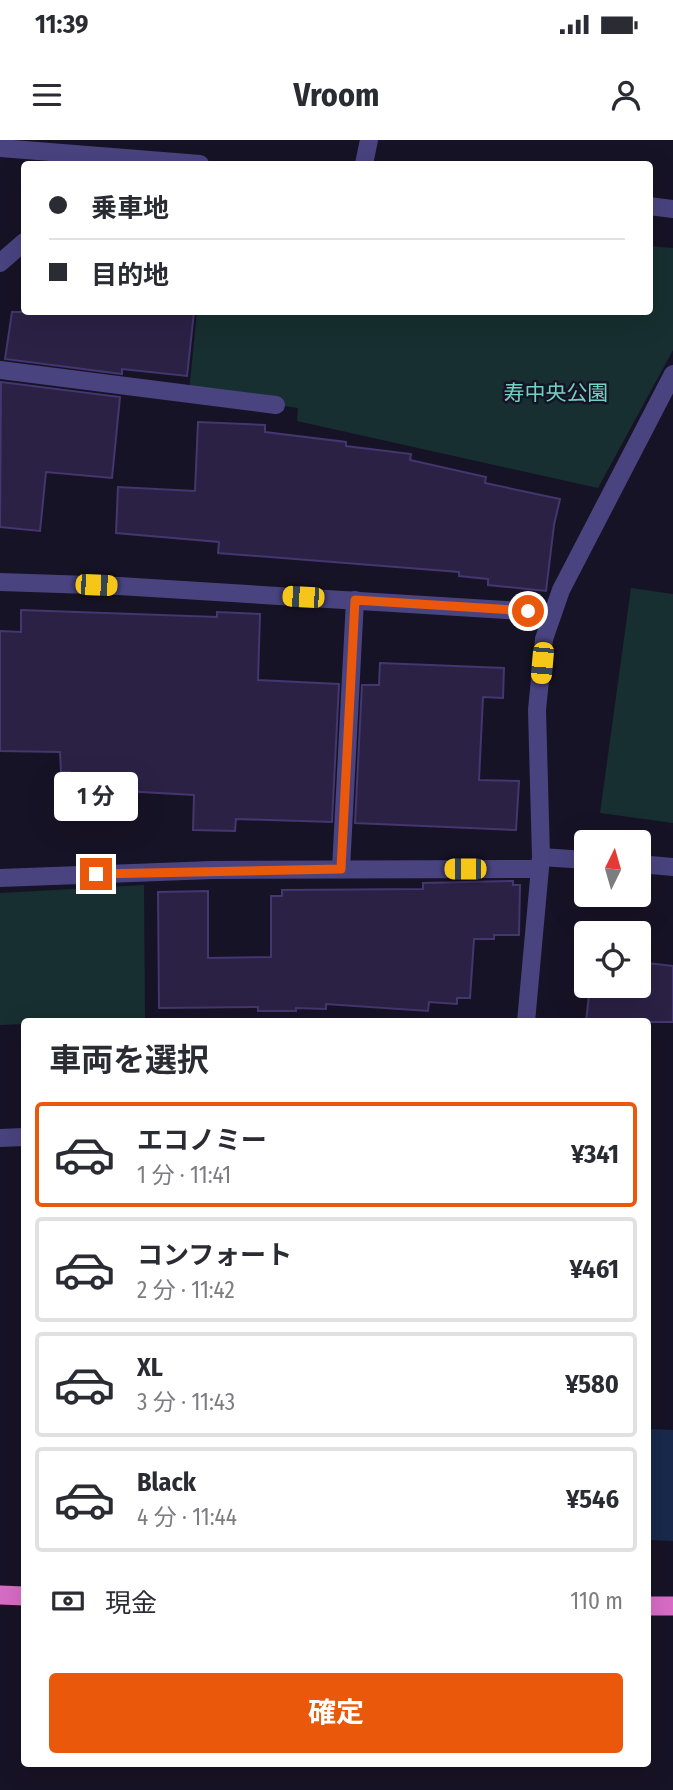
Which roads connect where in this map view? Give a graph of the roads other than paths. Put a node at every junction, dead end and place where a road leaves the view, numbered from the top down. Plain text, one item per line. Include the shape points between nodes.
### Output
1 (369, 140) edge
2 (0, 148) edge
3 (116, 161) edge
4 (365, 161) edge
5 (653, 206) edge
6 (673, 209) edge
7 (21, 245) edge
8 (0, 263) edge
9 (0, 370) edge
10 (673, 374) edge
11 (276, 405) dead end
12 (0, 582) edge
13 (355, 600) junction
14 (552, 613) junction
15 (574, 861) edge
16 (540, 863) junction
17 (651, 865) edge
18 (673, 867) edge
19 (341, 869) junction
20 (0, 878) edge
21 (526, 1018) edge
22 (21, 1137) edge
23 (0, 1138) edge
24 (0, 1595) edge
25 (21, 1596) edge
26 (651, 1606) edge
27 (673, 1606) edge

1 - 4 street
2 - 3 street
5 - 6 street
7 - 8 street
9 - 11 street
10 - 14 street
12 - 13 street
13 - 14 street
13 - 19 street
14 - 16 street via 544,639 537,710
15 - 16 street
16 - 19 street
16 - 21 street
17 - 18 street
19 - 20 street
22 - 23 street
24 - 25 highway
26 - 27 highway

